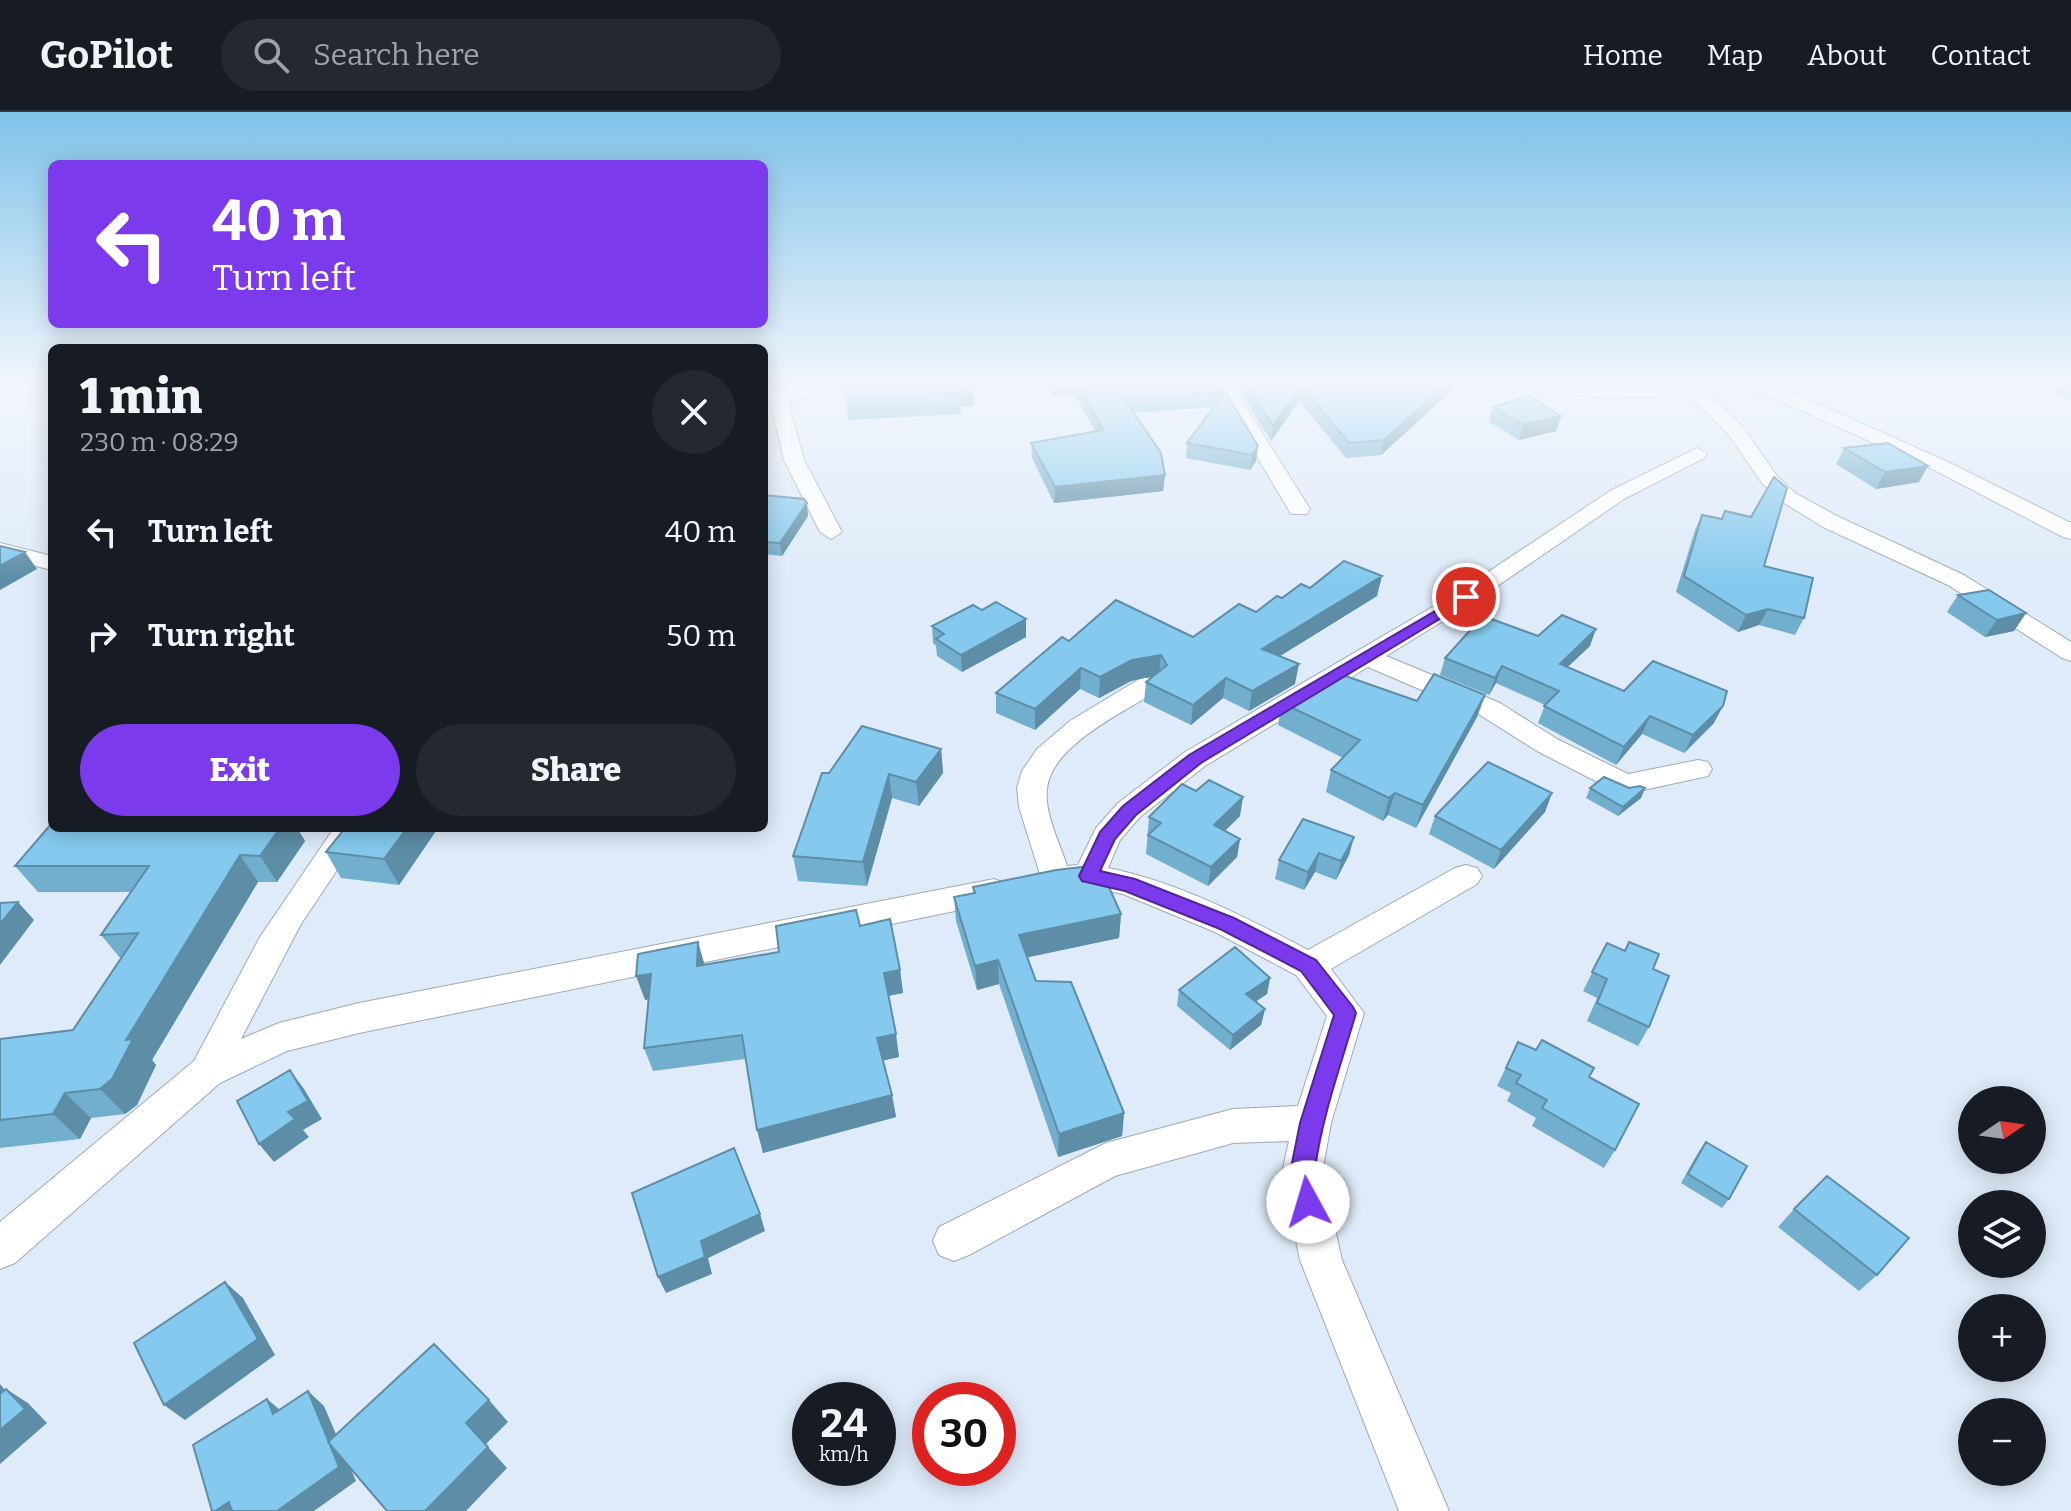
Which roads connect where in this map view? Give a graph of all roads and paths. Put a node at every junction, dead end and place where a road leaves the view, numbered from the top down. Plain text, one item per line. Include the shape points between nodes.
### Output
1 (790, 448) edge
2 (1262, 448) edge
3 (1748, 448) edge
4 (1901, 448) edge
5 (1697, 454) dead end
6 (1299, 509) dead end
7 (831, 532) dead end
8 (2071, 532) edge
9 (0, 550) edge
10 (48, 562) edge
11 (2071, 653) edge
12 (1366, 657) junction
13 (1150, 684) edge
14 (1698, 769) dead end
15 (347, 832) edge
16 (1466, 876) dead end
17 (1072, 877) junction
18 (1308, 966) junction
19 (207, 1072) junction
20 (1312, 1123) junction
21 (954, 1241) dead end
22 (0, 1249) edge
23 (1424, 1511) edge

1 - 7 street
2 - 6 street
3 - 11 street via 1788,497 1956,580
4 - 8 street
5 - 12 street via 1617,495
9 - 10 street
12 - 14 street via 1490,709 1625,784
12 - 17 street via 1195,759 1129,810
13 - 17 street via 1055,744 1038,771 1031,789
15 - 19 street via 311,879 241,998
16 - 18 street
17 - 18 street via 1129,884 1227,923
17 - 19 street via 359,1018 279,1038
18 - 20 street via 1346,1013
19 - 22 street
20 - 21 street via 1233,1126 1106,1161
20 - 23 street via 1302,1173 1321,1260

